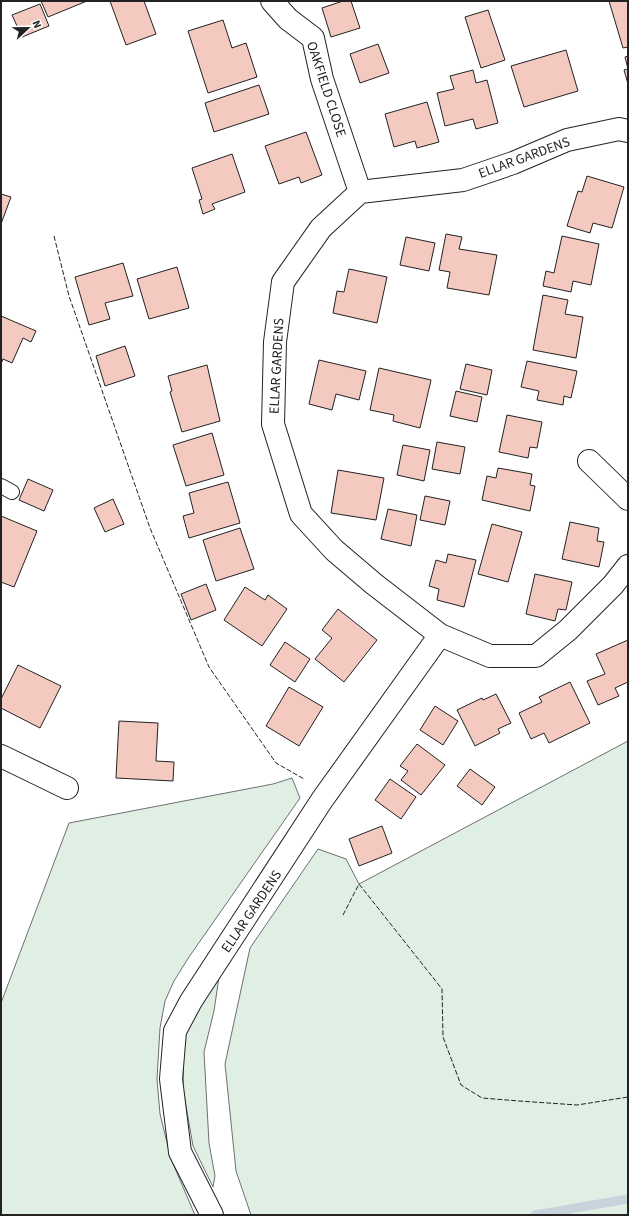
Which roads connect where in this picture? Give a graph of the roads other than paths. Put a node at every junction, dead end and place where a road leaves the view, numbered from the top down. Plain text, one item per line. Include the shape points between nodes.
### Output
1 (272, 1) edge
2 (628, 131) edge
3 (360, 192) junction
4 (589, 460) dead end
5 (628, 499) edge
6 (628, 566) edge
7 (440, 635) junction
8 (1, 756) edge
9 (67, 788) dead end
10 (212, 1215) edge

1 - 3 street, OAKFIELD CLOSE via 288,19 313,38 322,79
2 - 3 street, ELLAR GARDENS via 619,128 568,140 463,180
3 - 7 street, ELLAR GARDENS via 320,228 283,282 275,342 273,424 301,514 340,555
4 - 5 street
6 - 7 street, ELLAR GARDENS via 613,585 568,630 536,656 490,656
7 - 10 street, ELLAR GARDENS via 322,800 191,1001 175,1031 171,1079 180,1152
8 - 9 street

